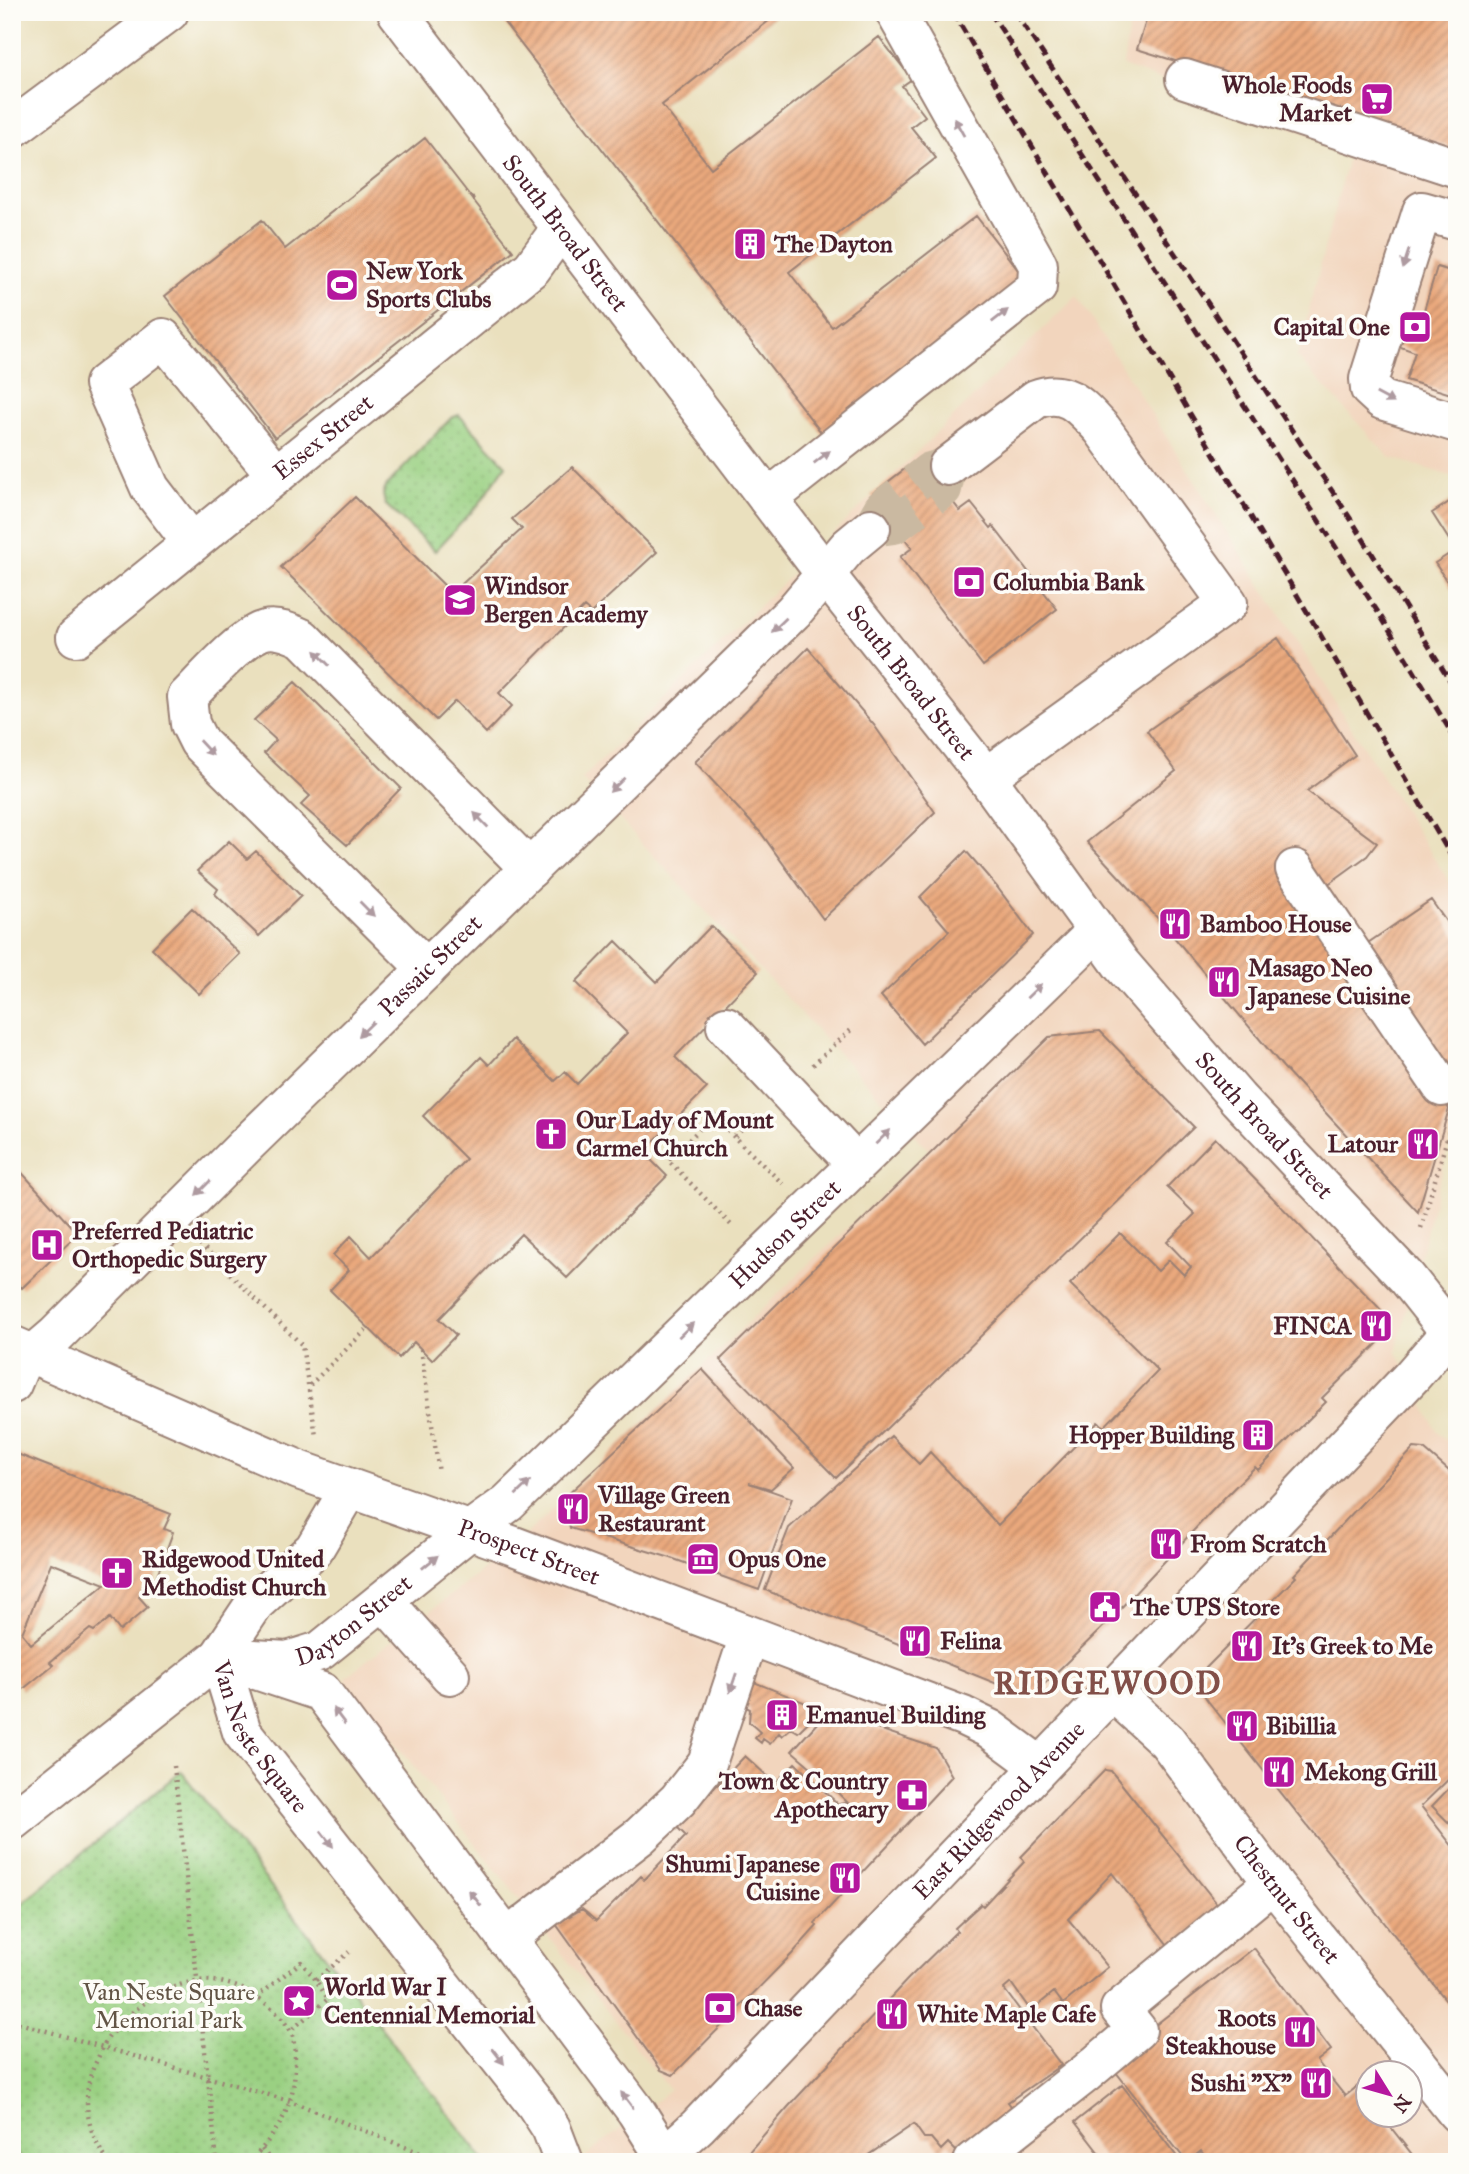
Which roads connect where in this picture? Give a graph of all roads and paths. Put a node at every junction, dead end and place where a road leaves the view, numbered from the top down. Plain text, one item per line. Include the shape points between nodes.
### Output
1 (169, 12) edge
2 (397, 12) edge
3 (895, 12) edge
4 (1185, 79) dead end
5 (12, 129) edge
6 (1457, 168) edge
7 (1457, 221) edge
8 (561, 228) junction
9 (1457, 423) edge
10 (948, 466) tunnel mouth
11 (276, 475) junction
12 (768, 499) junction
13 (871, 528) dead end
14 (192, 543) junction
15 (825, 575) junction
16 (76, 637) dead end
17 (986, 776) junction
18 (530, 869) junction
19 (1295, 869) dead end
20 (1097, 930) junction
21 (427, 969) junction
22 (726, 1026) dead end
23 (1448, 1103) joint
24 (734, 1137) dead end
25 (856, 1164) junction
26 (1421, 1228) dead end
27 (741, 1234) dead end
28 (200, 1243) dead end
29 (369, 1327) dead end
30 (1453, 1336) edge
31 (421, 1349) dead end
32 (20, 1356) edge
33 (309, 1386) junction
34 (317, 1439) dead end
35 (439, 1473) dead end
36 (350, 1488) junction
37 (469, 1531) junction
38 (384, 1601) junction
39 (750, 1636) junction
40 (219, 1657) junction
41 (450, 1675) dead end
42 (1112, 1691) junction
43 (174, 1766) dead end
44 (1040, 1766) junction
45 (12, 1821) edge
46 (1273, 1883) junction
47 (506, 1939) junction
48 (349, 1952) dead end
49 (316, 1980) junction
50 (198, 1981) junction
51 (256, 1997) junction
52 (12, 2021) edge
53 (290, 2031) junction
54 (103, 2047) junction
55 (208, 2078) junction
56 (290, 2101) junction
57 (1457, 2113) edge
58 (262, 2149) junction
59 (664, 2160) edge
60 (108, 2162) edge
61 (217, 2162) edge
62 (250, 2162) edge
63 (272, 2162) edge
64 (443, 2162) edge
65 (564, 2162) edge
66 (973, 2162) edge

1 - 5 street
2 - 8 street, South Broad Street
12 -> 3 street via 1037,287 1038,265
4 - 6 street
7 -> 9 street via 1422,211 1369,379 1370,388 1382,400
8 - 11 street, Essex Street via 532,268
8 - 12 street, South Broad Street
10 - 17 street via 1036,399 1062,396 1102,429 1228,603
11 - 14 street, Essex Street
11 - 14 street via 163,338 104,384 150,488
12 - 15 street, South Broad Street
13 - 15 street, Passaic Street
14 - 16 street, Essex Street
15 - 17 street, South Broad Street
15 -> 18 street, Passaic Street via 784,621
17 - 20 street, South Broad Street
18 - 21 street, Passaic Street
18 -> 21 street via 302,638 287,631 265,630 247,639 187,697 190,724 199,742
19 - 23 street
25 -> 20 street, Hudson Street
20 - 30 street, South Broad Street via 1238,1099 1407,1278
21 -> 32 street, Passaic Street via 55,1336
22 - 25 street
23 - 26 path
24 - 27 path via 714,1115 668,1160
37 -> 25 street, Hudson Street via 508,1503
28 - 33 path via 302,1345
29 - 33 path
30 - 42 street, East Ridgewood Avenue
31 - 35 path
32 - 36 street, Prospect Street
33 - 34 path
36 - 37 street, Prospect Street
36 - 40 street via 314,1549 255,1603
38 -> 37 street, Dayton Street
37 - 39 street, Prospect Street
38 - 40 street, Dayton Street via 320,1651 288,1661
38 - 41 street
39 - 44 street, Prospect Street via 962,1716 990,1729
39 -> 47 street via 707,1763 678,1800 640,1836
40 - 45 street
47 -> 40 street, Van Neste Square via 322,1692
40 -> 65 street, Van Neste Square via 243,1732 536,2105
42 - 44 street, East Ridgewood Avenue
42 - 46 street, Chestnut Street via 1167,1741
43 - 50 path
44 - 59 street, East Ridgewood Avenue
46 - 57 street, Chestnut Street
46 - 66 street via 1119,2009 1137,2030
59 -> 47 street, Van Neste Square via 636,2111
48 - 49 path
49 - 51 path via 301,1962
49 - 53 path via 328,1999
50 - 51 path via 215,1981
50 - 54 path via 176,1987 132,2011
50 - 55 path
51 - 53 path via 269,2005
52 - 54 path
53 - 56 path via 295,2084
54 - 55 path
54 - 60 path via 89,2074 87,2096 89,2127
55 - 56 path
55 - 61 path
56 - 58 path
56 - 64 path
58 - 62 path
58 - 63 path

